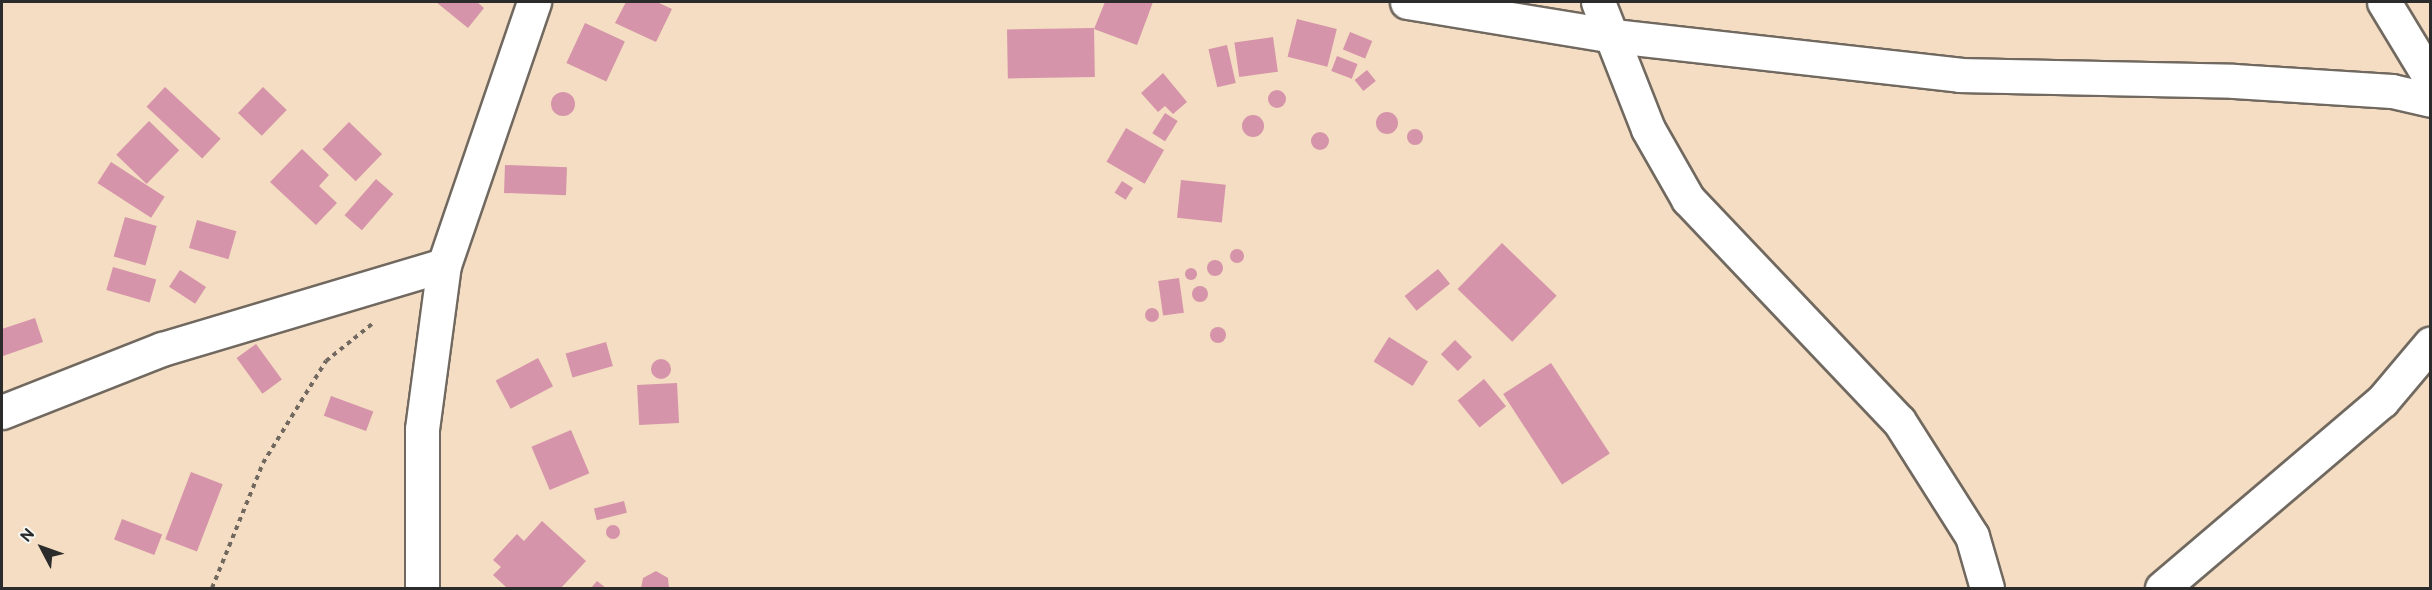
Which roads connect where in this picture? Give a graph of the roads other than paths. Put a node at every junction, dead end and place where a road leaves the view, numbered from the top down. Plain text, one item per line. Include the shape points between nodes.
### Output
1 (534, 2) edge
2 (1407, 2) edge
3 (1598, 2) edge
4 (2384, 2) edge
5 (1614, 36) junction
6 (2430, 78) edge
7 (2430, 100) edge
8 (444, 265) junction
9 (2430, 344) edge
10 (2, 412) edge
11 (422, 588) edge
12 (1987, 588) edge
13 (2162, 588) edge

1 - 8 street
2 - 5 street
3 - 5 street
4 - 6 street
5 - 7 street via 1959,75 2234,81 2392,92
5 - 12 street via 1648,129 1688,199 1899,420 1972,536
8 - 10 street via 162,349
8 - 11 street via 422,429
9 - 13 street via 2382,401

